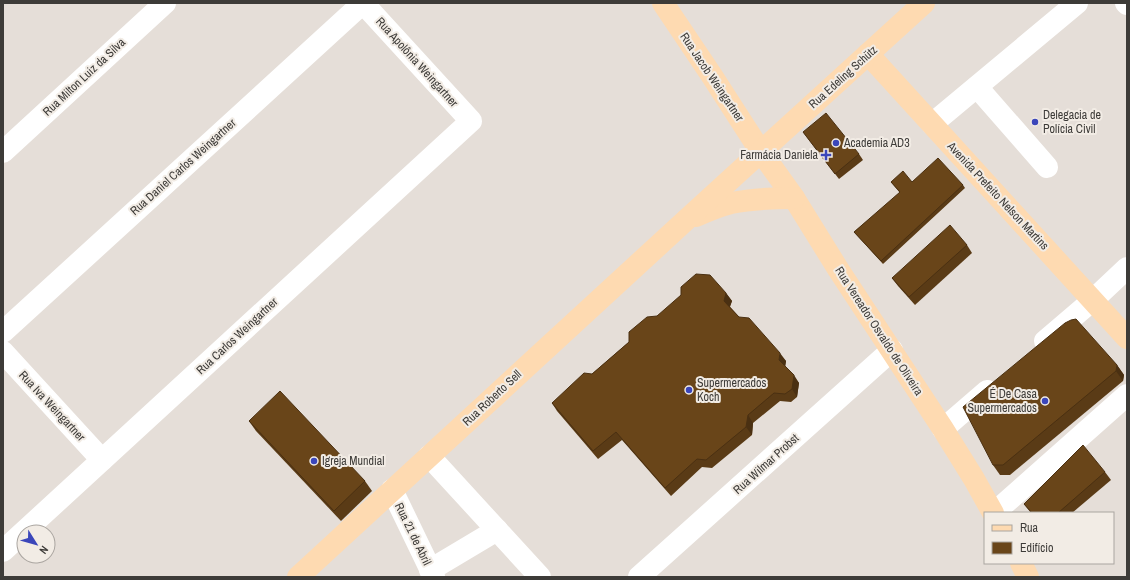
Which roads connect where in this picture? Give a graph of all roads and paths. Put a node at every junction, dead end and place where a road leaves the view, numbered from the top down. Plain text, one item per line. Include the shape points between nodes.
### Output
1 (165, 3) edge
2 (363, 3) edge
3 (663, 3) edge
4 (924, 3) edge
5 (1077, 3) edge
6 (868, 54) junction
7 (976, 87) junction
8 (470, 121) joint
9 (932, 124) junction
10 (3, 152) edge
11 (761, 152) junction
12 (1048, 167) dead end
13 (794, 198) junction
14 (686, 220) junction
15 (1127, 268) edge
16 (1093, 300) junction
17 (3, 332) edge
18 (1127, 338) edge
19 (892, 350) junction
20 (3, 352) edge
21 (1031, 353) edge
22 (1002, 378) edge
23 (1127, 395) edge
24 (943, 429) junction
25 (429, 456) junction
26 (102, 460) junction
27 (392, 490) junction
28 (992, 512) edge
29 (994, 512) edge
30 (497, 530) junction
31 (3, 551) edge
32 (1022, 564) edge
33 (432, 574) edge
34 (298, 577) edge
35 (540, 577) edge
36 (639, 577) edge
37 (1028, 577) edge

1 - 10 street, Rua Milton Luiz da Silva
2 - 8 street, Rua Apolônia Weingartner
2 - 17 street, Rua Daniel Carlos Weingartner
3 - 11 main road, Rua Jacob Weingartner
4 - 6 main road, Rua Edeling Schütz
5 - 7 street
6 - 9 main road, Avenida Prefeito Nelson Martins
6 - 11 main road, Rua Edeling Schütz
7 - 9 street
7 - 12 street
8 - 26 street, Rua Carlos Weingartner
9 - 16 main road, Avenida Prefeito Nelson Martins
11 - 13 main road, Rua Vereador Osvaldo de Oliveira
11 - 14 main road, Rua Roberto Sell
13 - 14 main road, Rua Roberto Sell via 737,202
13 - 19 main road, Rua Vereador Osvaldo de Oliveira
14 - 25 main road, Rua Roberto Sell
15 - 16 street
16 - 18 main road, Avenida Prefeito Nelson Martins
16 - 21 street
19 - 24 main road, Rua Vereador Osvaldo de Oliveira
19 - 36 street, Rua Wilmar Probst
20 - 26 street, Rua Iva Weingartner
22 - 24 street
23 - 29 street
24 - 28 main road, Rua Vereador Osvaldo de Oliveira
25 - 27 main road, Rua Roberto Sell
25 - 30 street
26 - 31 street, Rua Carlos Weingartner
27 - 33 street, Rua 21 de Abril
27 - 34 main road, Rua Roberto Sell
30 - 33 street
30 - 35 street
32 - 37 main road

